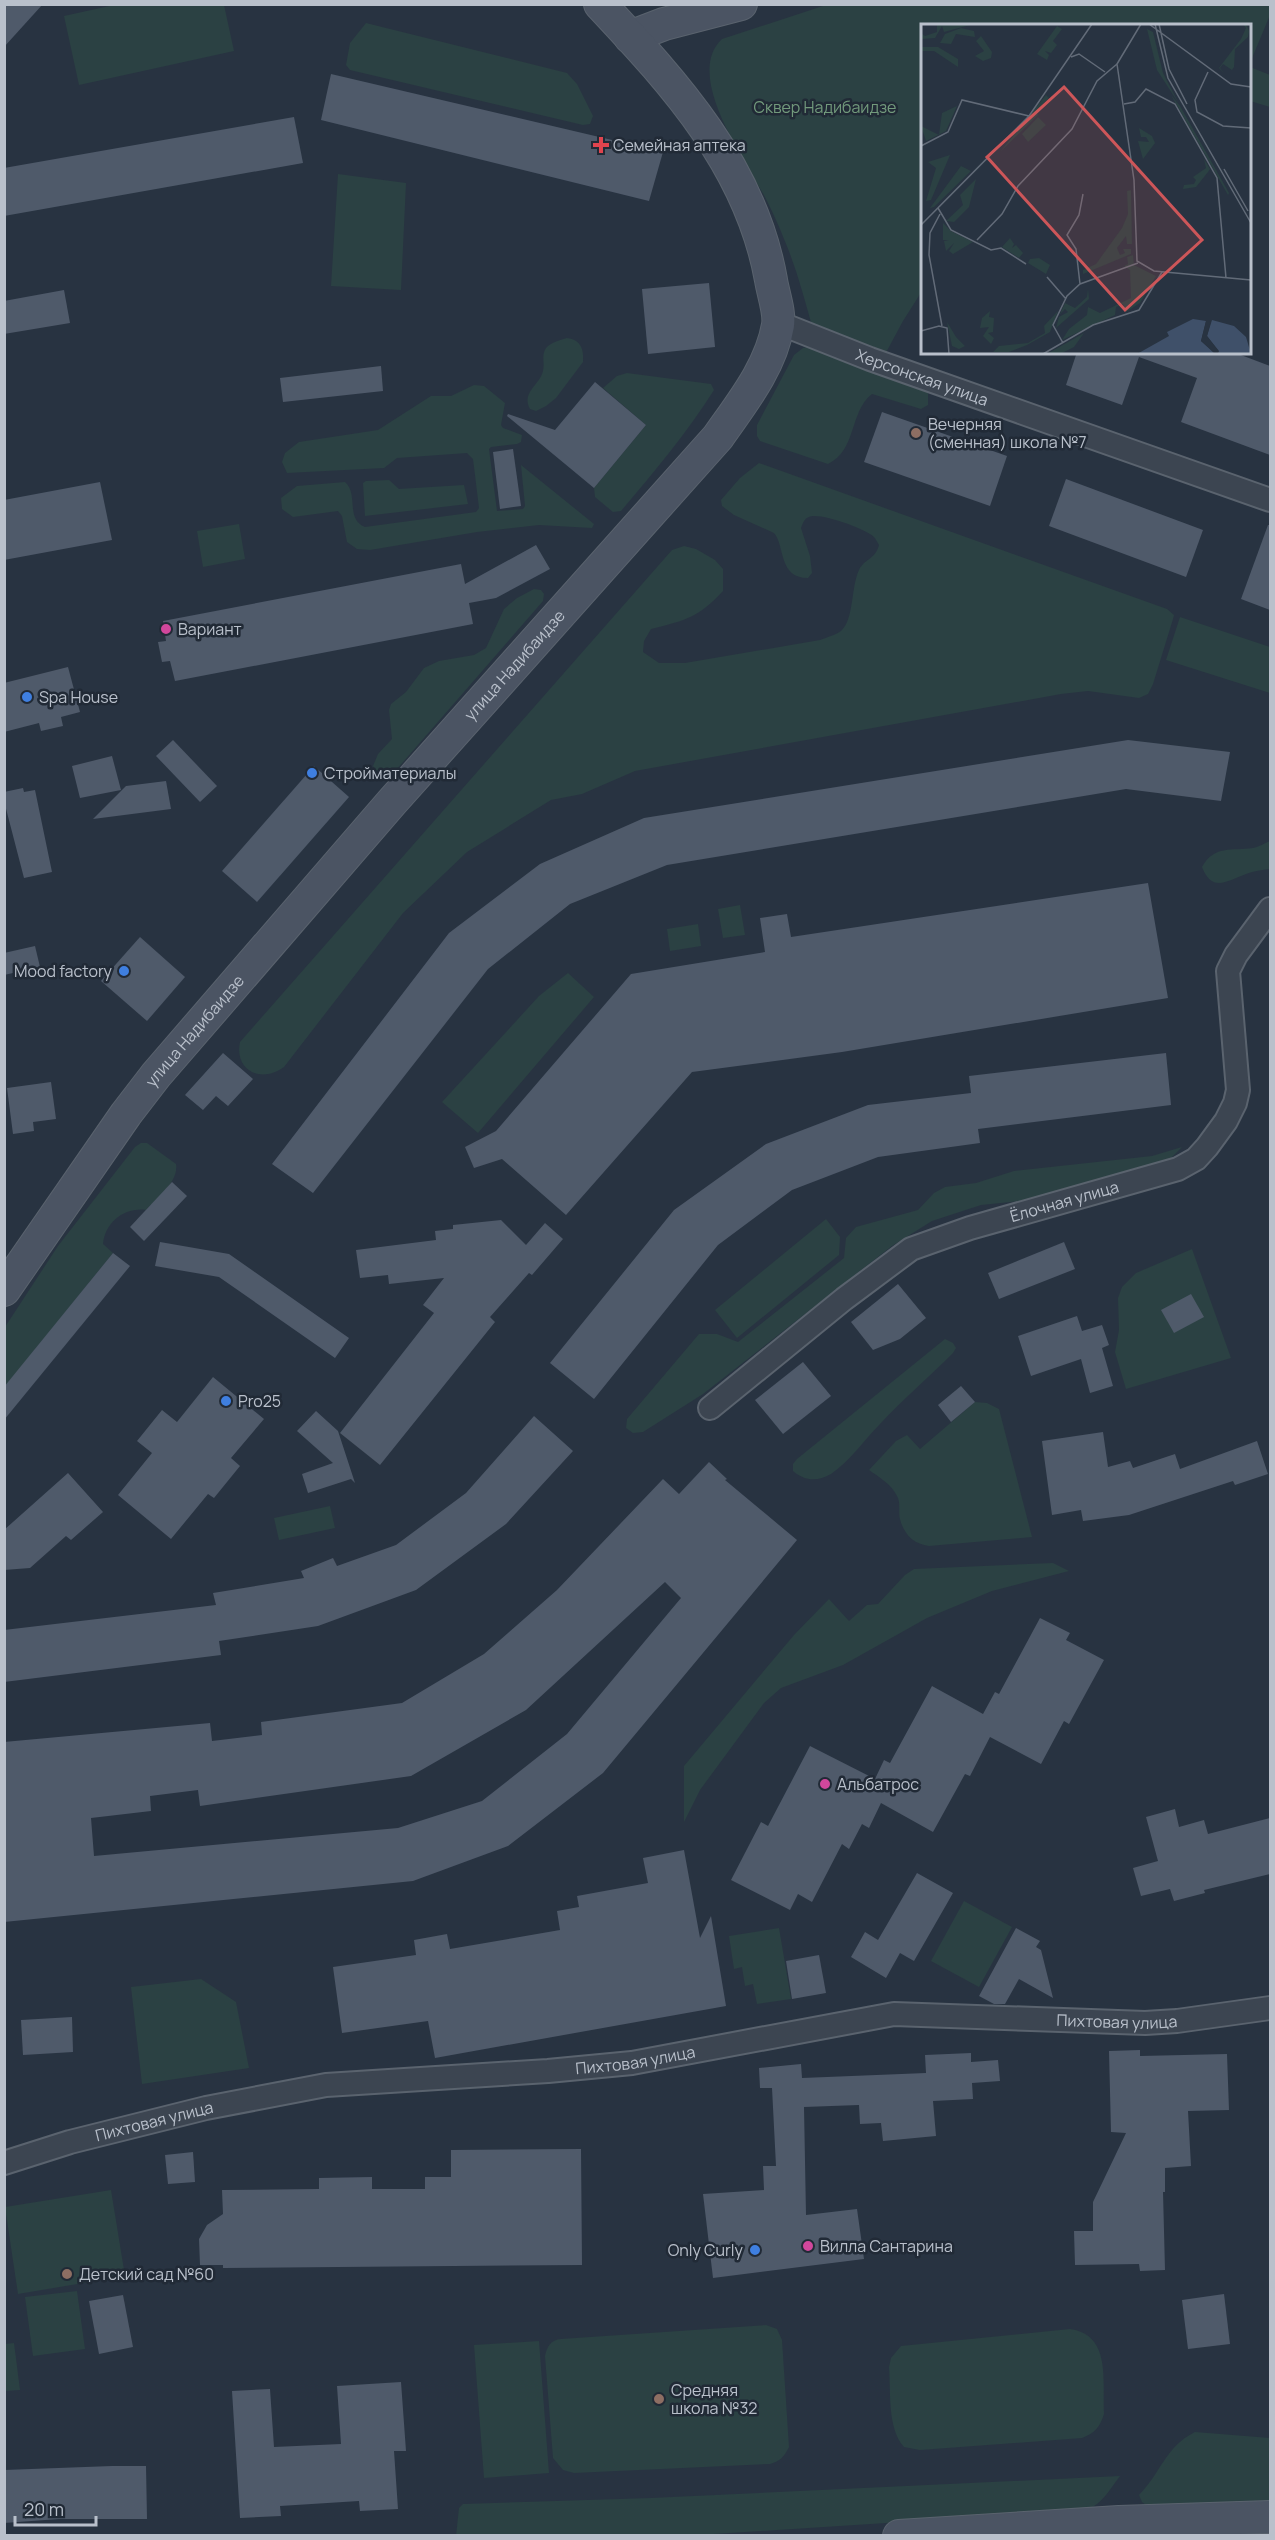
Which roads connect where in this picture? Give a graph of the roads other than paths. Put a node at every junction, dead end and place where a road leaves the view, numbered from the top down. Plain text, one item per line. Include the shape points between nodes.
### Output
1 (600, 4) edge
2 (741, 4) edge
3 (630, 37) junction
4 (779, 323) junction
5 (1270, 500) edge
6 (1270, 909) edge
7 (4, 1290) edge
8 (710, 1408) dead end
9 (1270, 2008) edge
10 (4, 2163) edge
11 (1270, 2517) edge
12 (899, 2535) edge

1 - 3 main road, улица Надибаидзе
2 - 3 main road
3 - 4 main road, улица Надибаидзе via 694,110 743,191 760,232
4 - 5 street, Херсонская улица via 870,359
4 - 7 main road, улица Надибаидзе via 754,384 718,437 204,1016 126,1114
6 - 8 street, Ёлочная улица via 1227,971 1238,1090 1226,1121 1196,1159 1178,1169 970,1228 911,1249
9 - 10 street, Пихтовая улица via 1145,2023 894,2014 632,2062 315,2087 206,2108
11 - 12 main road

